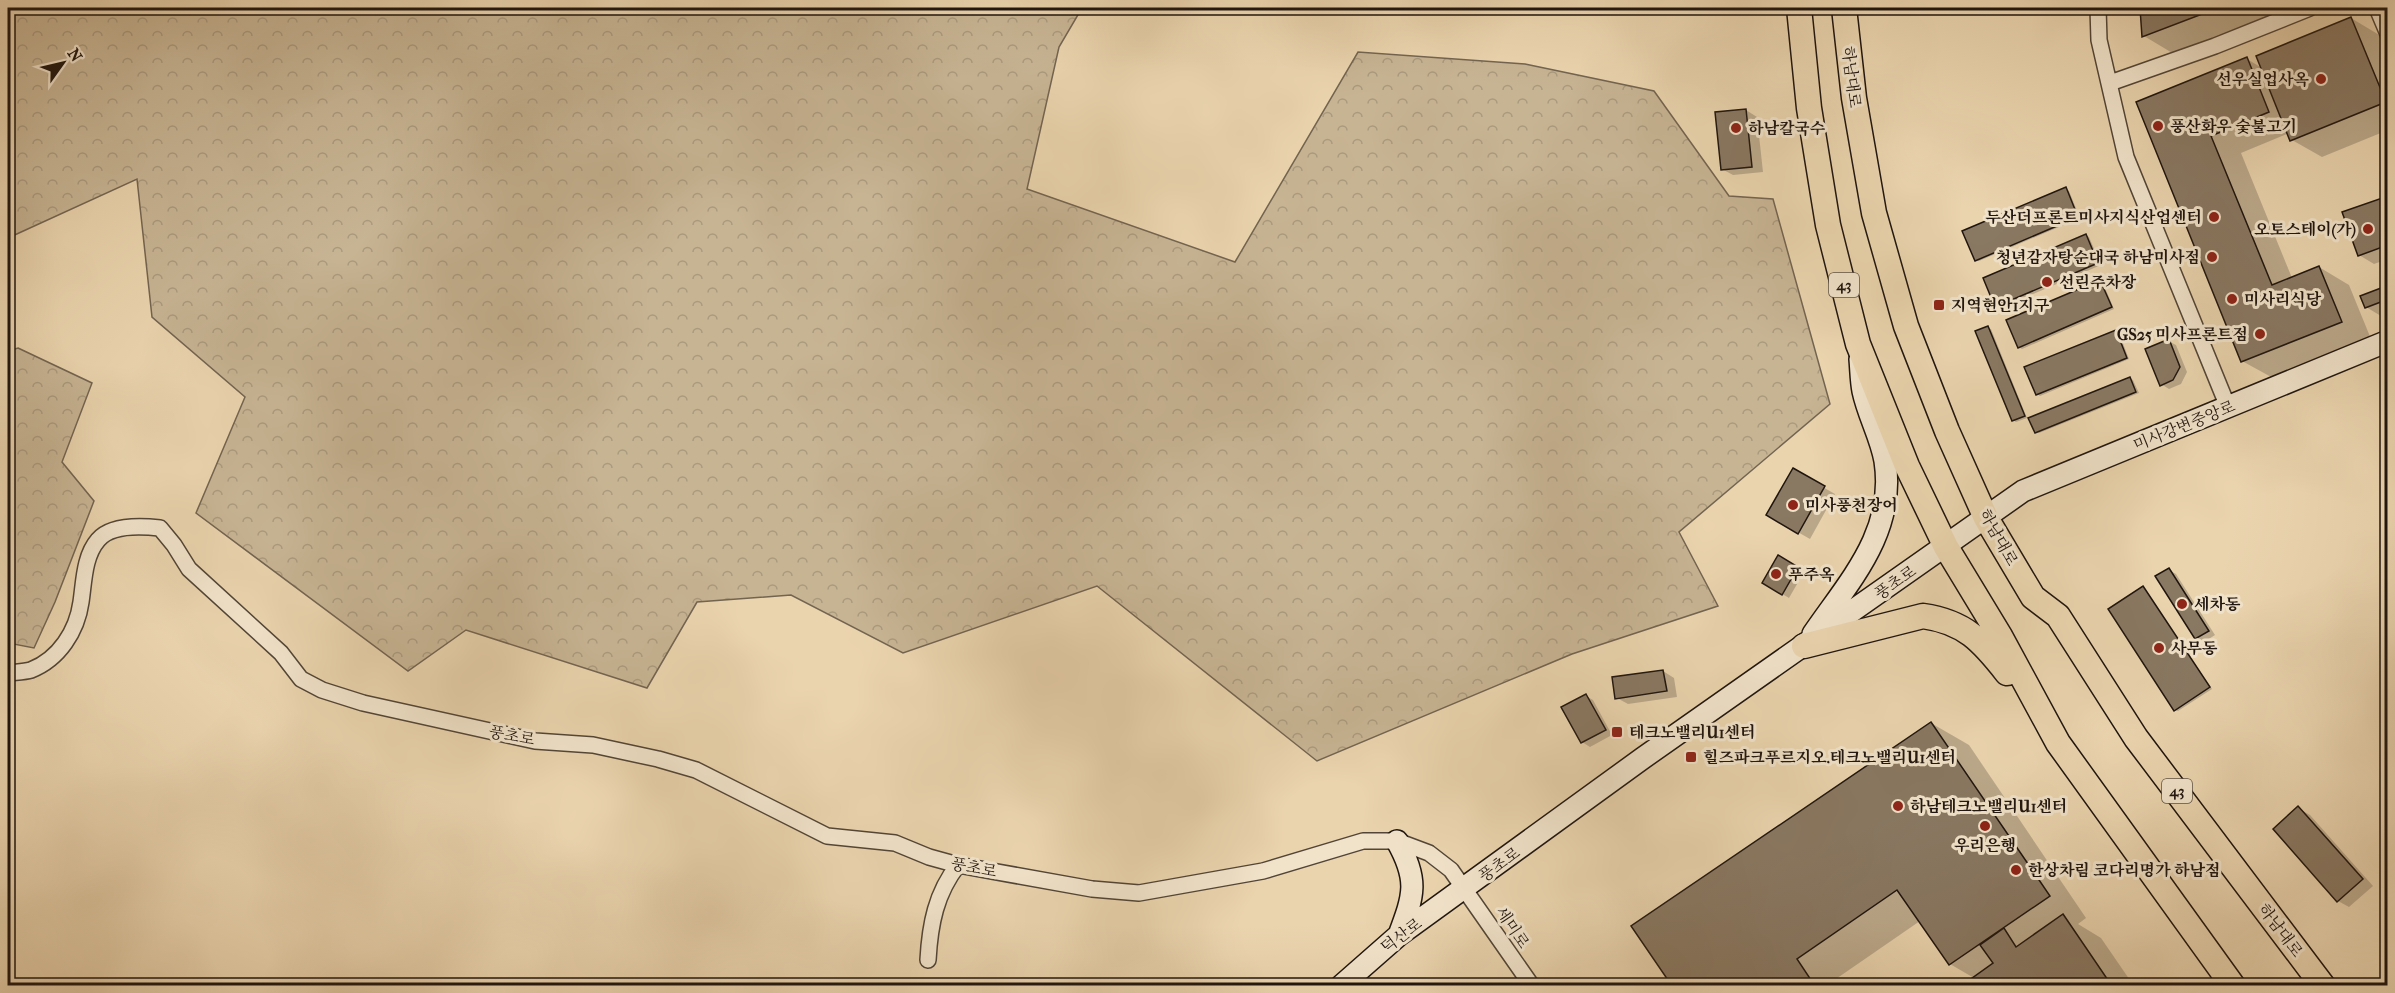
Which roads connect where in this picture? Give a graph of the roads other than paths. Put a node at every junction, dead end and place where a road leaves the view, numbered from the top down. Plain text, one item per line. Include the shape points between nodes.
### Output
1 (1799, 8) edge
2 (1844, 8) edge
3 (2098, 8) edge
4 (2310, 8) edge
5 (2377, 8) edge
6 (2388, 34) edge
7 (2110, 83) junction
8 (2388, 341) edge
9 (1858, 344) junction
10 (2228, 407) junction
11 (1986, 518) junction
12 (1946, 547) junction
13 (1804, 646) junction
14 (8, 673) edge
15 (2058, 743) junction
16 (1397, 841) junction
17 (958, 865) junction
18 (1466, 888) junction
19 (1399, 935) junction
20 (928, 960) dead end
21 (1341, 986) edge
22 (1532, 986) edge
23 (2233, 986) edge
24 (2323, 986) edge

1 - 9 main road, 43 via 1809,108 1828,225
2 - 11 main road, 하남대로 / 43 via 1854,98 1874,213 1903,315 1947,431
3 - 7 street via 2099,40
4 - 7 street
5 - 6 street
7 - 10 street via 2126,157
8 - 10 street, 미사강변중앙로
9 - 12 main road, 43 via 1907,466
9 - 13 street via 1863,391 1885,462 1883,516 1866,558
10 - 11 street, 미사강변중앙로 via 2024,491
11 - 12 street, 풍초로
11 - 24 main road, 하남대로 / 43 via 2033,597 2058,616 2136,738
12 - 13 street, 풍초로
12 - 15 main road, 43
13 - 15 main road via 1911,618 1943,618 1986,646
13 - 18 street, 풍초로
14 - 17 street, 풍초로 via 30,670 63,646 74,628 89,556 98,538 116,529 160,528 189,569 281,653 301,679 322,690 363,703 535,741 593,745 658,759 696,770 827,836 895,843
15 - 23 main road, 43
16 - 17 street, 풍초로 via 1363,841 1263,871 1139,893 1092,889
16 - 18 street, 풍초로 via 1429,853
16 - 19 street via 1411,867 1412,889
17 - 20 street via 937,900
18 - 19 street, 덕산로
18 - 22 street, 세미로
19 - 21 street, 덕산로

